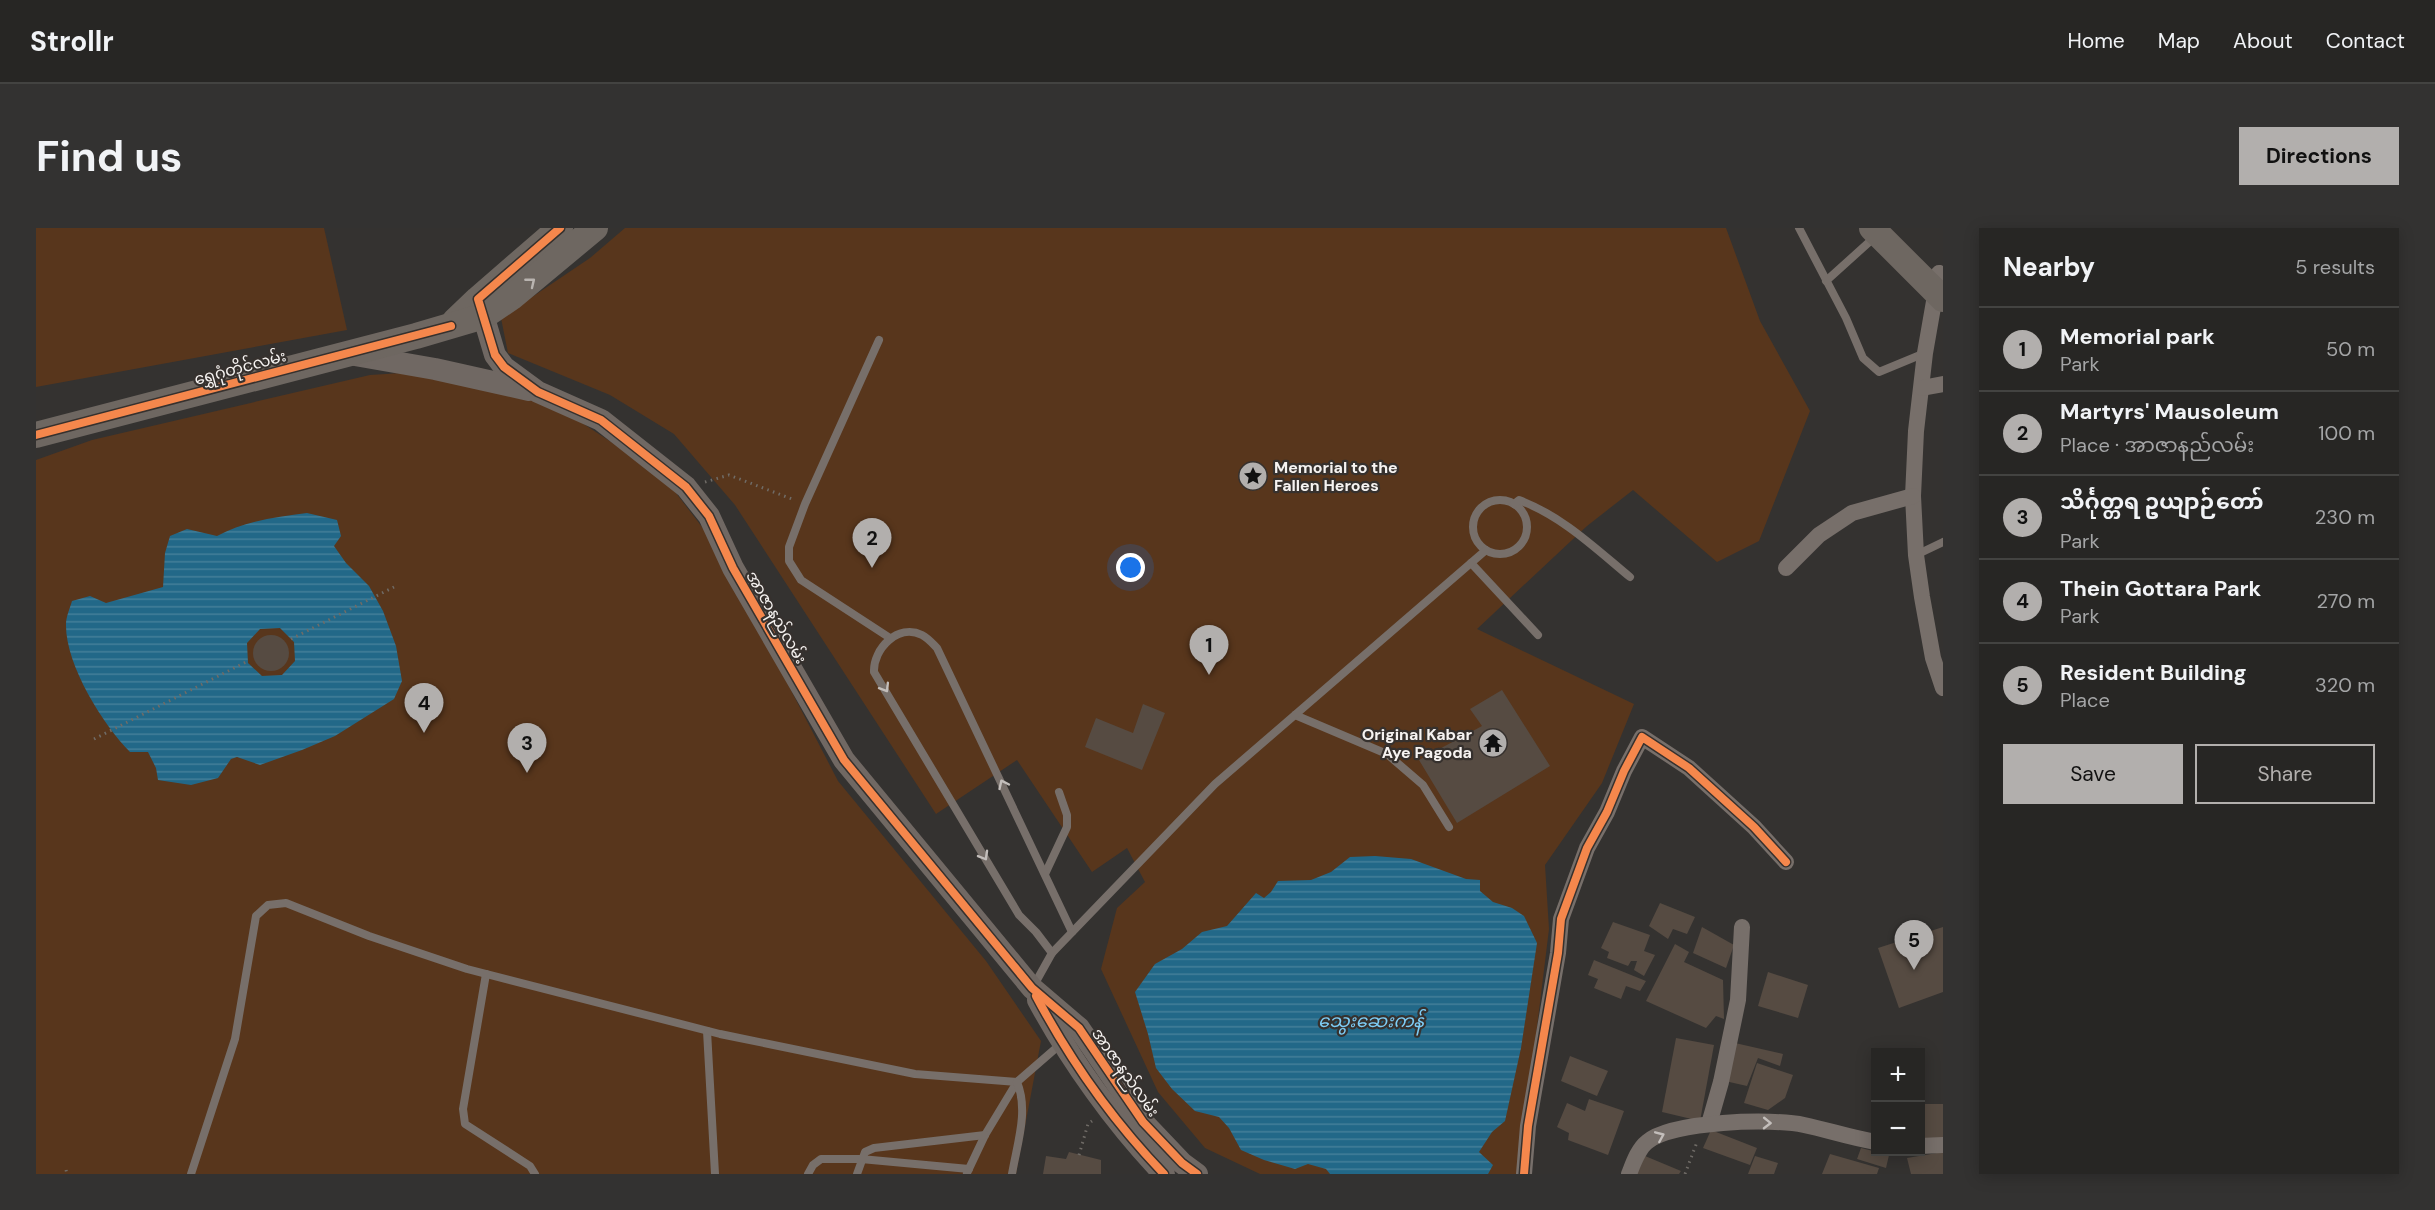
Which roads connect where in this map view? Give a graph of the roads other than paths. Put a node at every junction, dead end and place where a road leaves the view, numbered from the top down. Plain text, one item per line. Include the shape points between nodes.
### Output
1 (560, 228) edge
2 (596, 228) edge
3 (1799, 228) edge
4 (1882, 230) edge
5 (1826, 281) junction
6 (1940, 285) edge
7 (481, 307) junction
8 (879, 340) dead end
9 (345, 353) junction
10 (1925, 353) junction
11 (1943, 384) edge
12 (1922, 388) junction
13 (538, 392) junction
14 (36, 420) edge
15 (69, 425) junction
16 (36, 435) edge
17 (1913, 496) junction
18 (1514, 504) junction
19 (1943, 542) edge
20 (1486, 550) junction
21 (1916, 555) junction
22 (1471, 563) junction
23 (1786, 568) dead end
24 (1630, 576) dead end
25 (1538, 634) dead end
26 (890, 638) junction
27 (1938, 660) edge
28 (1943, 688) edge
29 (1295, 715) junction
30 (1059, 792) dead end
31 (1449, 827) dead end
32 (1786, 862) dead end
33 (1045, 874) junction
34 (1742, 927) dead end
35 (1072, 932) junction
36 (1052, 953) junction
37 (486, 974) junction
38 (1032, 988) junction
39 (707, 1031) junction
40 (1071, 1035) junction
41 (1017, 1082) junction
42 (1709, 1124) junction
43 (985, 1135) junction
44 (1871, 1141) edge
45 (1943, 1145) edge
46 (1925, 1146) edge
47 (861, 1159) junction
48 (1179, 1171) edge
49 (968, 1172) edge
50 (191, 1174) edge
51 (535, 1174) edge
52 (715, 1174) edge
53 (808, 1174) edge
54 (857, 1174) edge
55 (1012, 1174) edge
56 (1524, 1174) edge
57 (1629, 1174) edge

1 - 7 main road
7 -> 2 main road via 512,297
3 - 5 lane
4 - 5 lane
4 - 6 main road
5 - 10 lane via 1863,358 1879,372
6 - 10 street
7 - 9 main road, ရွှေဂုံတိုင်လမ်း via 451,326
7 - 13 main road, အာဇာနည်လမ်း via 495,355 504,367
8 - 26 lane via 805,504 789,547 789,561 801,580 816,592
9 - 13 main road
9 - 15 main road, ရွှေဂုံတိုင်လမ်း
10 - 12 street
11 - 12 street
12 - 17 street
13 - 38 main road, အာဇာနည်လမ်း via 601,420 686,487 709,516 733,568 844,760
14 - 15 main road, ရွှေဂုံတိုင်လမ်း
15 - 16 main road, ရွှေဂုံတိုင်လမ်း
17 - 21 street
17 - 23 street via 1852,513 1819,535
18 - 20 lane via 1490,502 1477,513 1473,530
18 - 20 lane via 1526,516 1524,541 1511,552 1494,554
18 - 24 lane via 1519,500 1542,509
19 - 21 lane
20 - 22 lane
21 - 27 street
22 - 25 lane
22 - 29 lane
33 -> 26 lane via 937,648 923,635 911,632
26 -> 36 lane via 877,654 874,672 1019,915
27 - 28 street
29 - 31 lane via 1387,754 1423,785
29 - 35 lane via 1215,784
30 - 33 lane via 1067,827
32 - 56 street via 1689,768 1642,737 1587,848 1561,919
33 - 35 lane
34 - 42 street via 1738,1000
35 - 36 lane
36 - 38 lane
37 - 39 lane
37 - 50 lane via 369,936 286,903 268,905 256,916 235,1039
37 - 51 lane via 463,1108 465,1124 530,1166
38 - 40 main road, အာဇာနည်လမ်း
39 - 41 lane via 915,1074
39 - 52 lane
40 - 41 lane
40 - 48 main road, အာဇာနည်လမ်း
41 - 43 lane
41 - 55 lane via 1024,1108
42 -> 44 street via 1802,1125
57 -> 42 street via 1646,1143 1662,1134
43 - 47 lane via 874,1148
43 - 49 lane
45 - 46 street
47 - 49 lane
47 - 53 lane via 821,1159
47 - 54 lane

